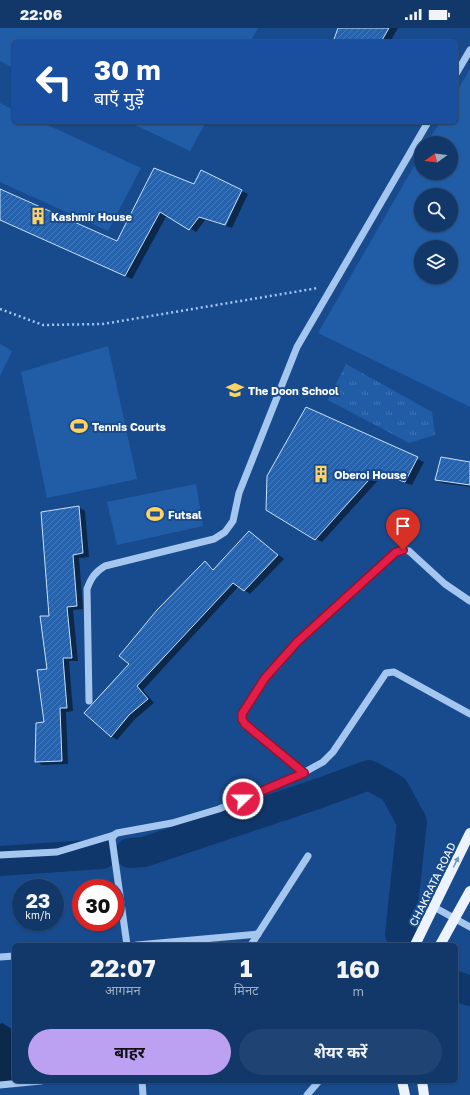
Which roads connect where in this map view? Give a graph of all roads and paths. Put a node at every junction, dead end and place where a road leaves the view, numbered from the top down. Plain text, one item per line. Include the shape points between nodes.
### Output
1 (470, 50) edge
2 (458, 71) edge
3 (427, 124) edge
4 (333, 285) junction
5 (0, 309) edge
6 (470, 601) edge
7 (89, 701) dead end
8 (470, 714) edge
9 (304, 773) junction
10 (470, 833) edge
11 (114, 836) junction
12 (0, 855) edge
13 (308, 856) dead end
14 (470, 891) edge
15 (434, 907) junction
16 (455, 918) junction
17 (470, 927) edge
18 (258, 934) junction
19 (127, 943) edge
20 (159, 943) edge
21 (252, 943) edge
22 (416, 943) edge
23 (441, 943) edge
24 (12, 956) edge
25 (0, 957) edge
26 (20, 1083) edge
27 (142, 1083) edge
28 (316, 1083) edge
29 (402, 1083) edge
30 (422, 1083) edge
31 (0, 1085) edge
32 (143, 1095) edge
33 (307, 1095) edge
34 (405, 1095) edge
35 (424, 1095) edge

1 - 2 street
3 - 4 street
4 - 5 path via 103,324 43,324
4 - 7 street via 297,347 239,493 233,521 225,532 214,539 105,566 90,579 87,589
6 - 9 street via 445,584 409,551 403,550 396,552 297,642 265,678 242,714 242,719
8 - 9 street via 394,672 386,673 333,752 324,762
9 - 11 street via 219,809 172,823 117,833
15 -> 10 main road, CHAKRATA ROAD
11 - 12 street via 57,852
11 - 19 street via 112,839
13 - 18 street
14 - 16 main road
15 - 16 street
15 - 22 main road, CHAKRATA ROAD
16 - 17 street
16 - 23 main road
18 - 20 street
18 - 21 street
24 - 25 street
26 - 31 street
27 - 32 street
28 - 33 street
29 - 34 main road
30 - 35 main road

